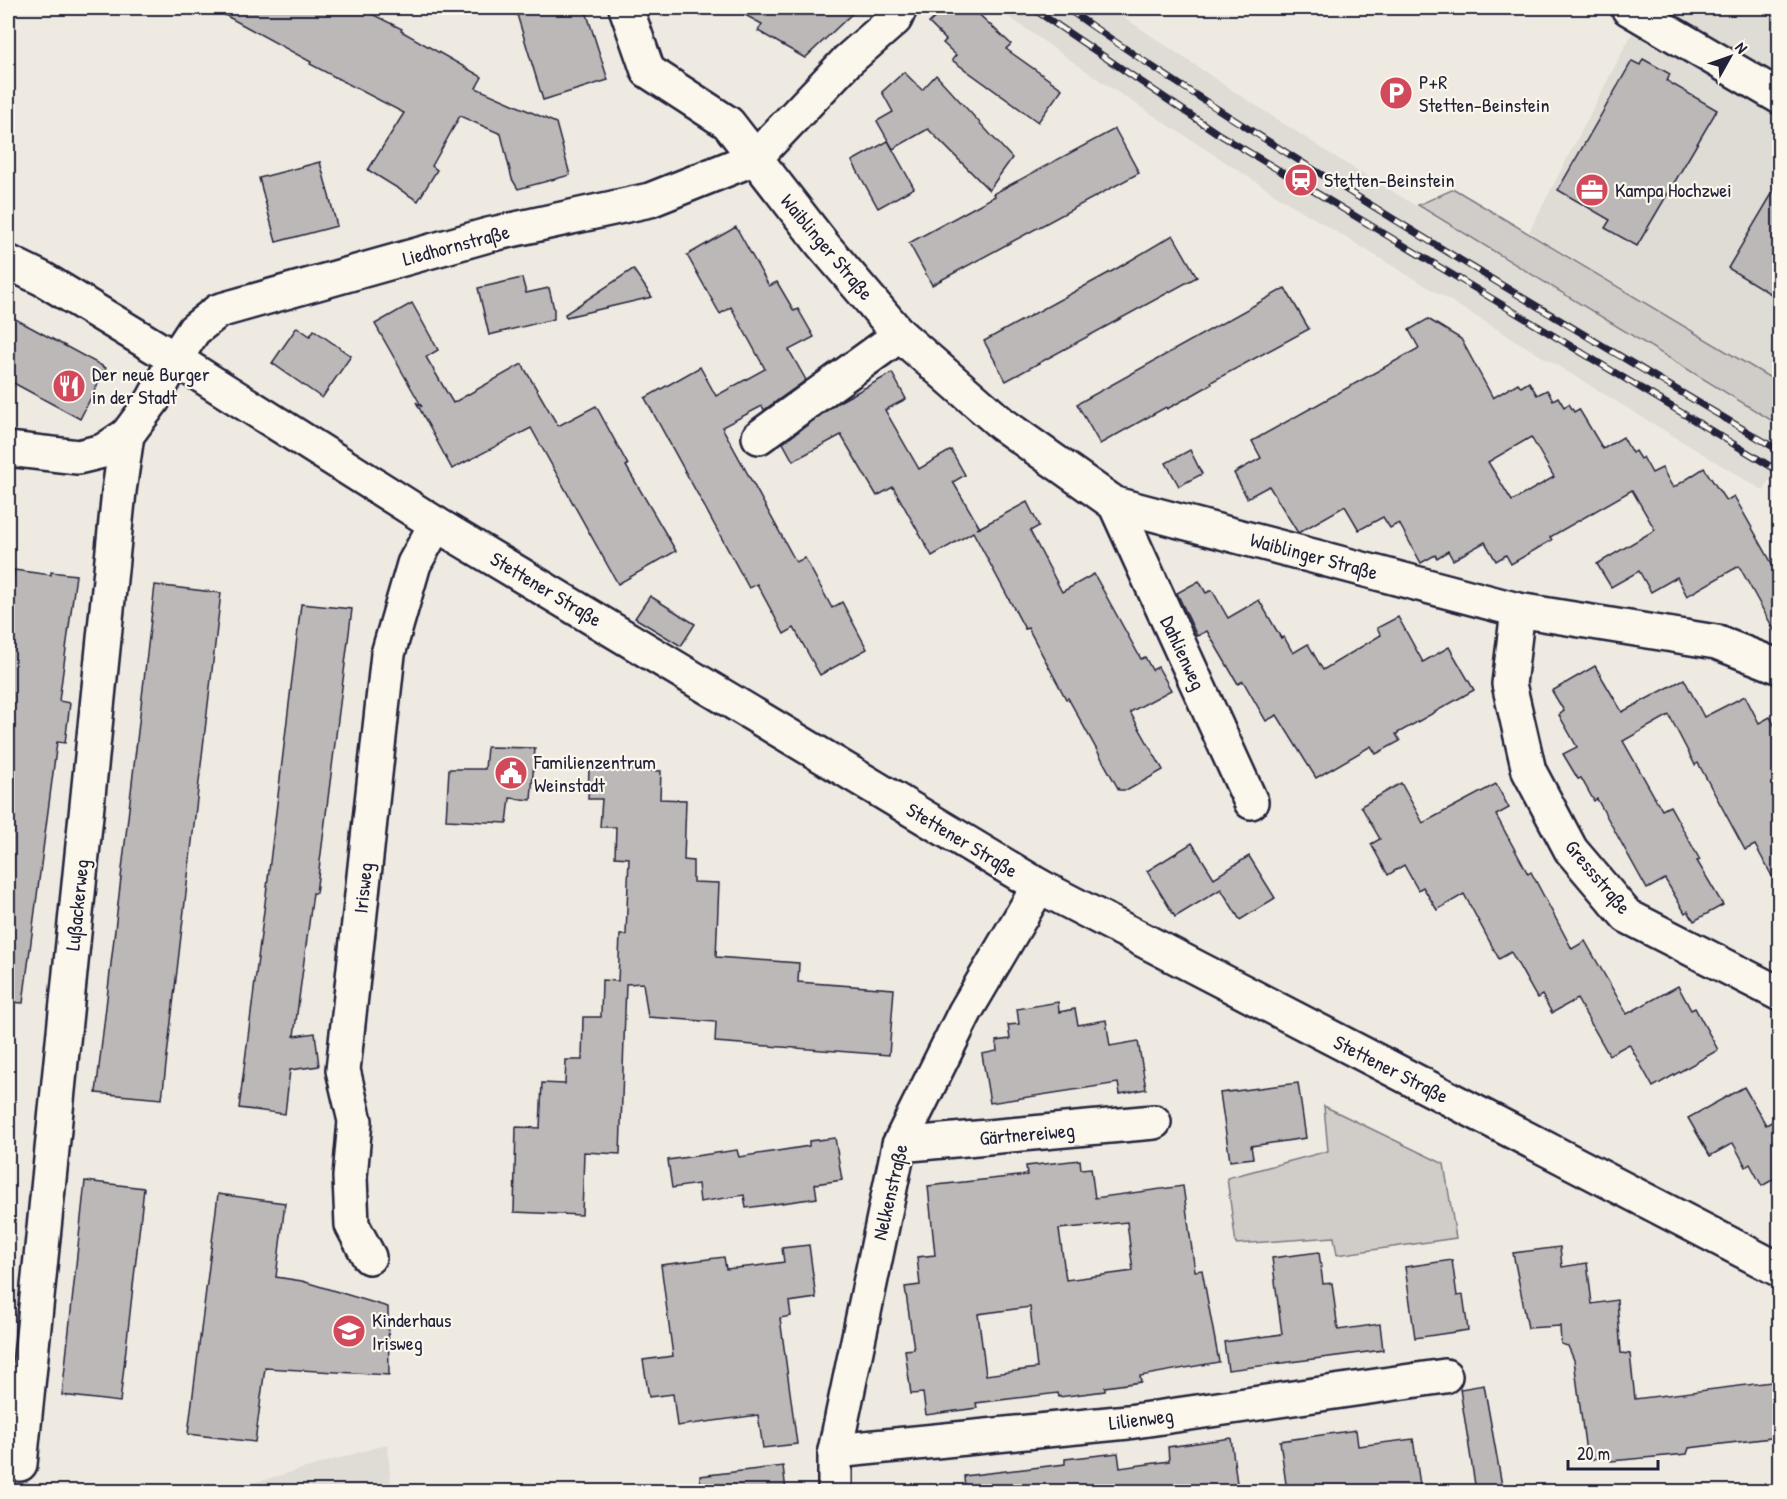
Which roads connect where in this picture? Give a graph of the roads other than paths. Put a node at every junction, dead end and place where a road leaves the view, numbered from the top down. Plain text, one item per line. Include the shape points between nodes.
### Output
1 (626, 8) edge
2 (900, 8) edge
3 (1628, 8) edge
4 (1779, 97) edge
5 (755, 158) junction
6 (8, 262) edge
7 (900, 335) junction
8 (175, 358) junction
9 (127, 435) junction
10 (759, 437) dead end
11 (8, 449) edge
12 (1115, 504) junction
13 (436, 524) junction
14 (1518, 609) junction
15 (1779, 667) edge
16 (1251, 802) dead end
17 (1039, 886) junction
18 (1779, 994) edge
19 (1154, 1122) dead end
20 (899, 1145) junction
21 (369, 1257) dead end
22 (1779, 1270) edge
23 (1445, 1376) dead end
24 (835, 1451) junction
25 (20, 1464) dead end
26 (835, 1491) edge

1 - 5 street via 648,71 728,123
2 - 5 street, Liedhornstraße via 895,19 847,61
3 - 4 street
5 - 7 street, Waiblinger Straße
5 - 8 street, Liedhornstraße via 650,200 488,235 218,311 194,330
6 - 8 street, Stettener Straße
7 - 10 street
7 - 12 street, Waiblinger Straße via 1002,424
8 - 9 street, Lußackerweg via 153,400
8 - 13 street, Stettener Straße
9 - 11 street via 103,450 78,457
9 - 25 street, Lußackerweg
12 - 14 street, Waiblinger Straße
12 - 16 street, Dahlienweg
13 - 17 street, Stettener Straße
13 - 21 street, Irisweg via 414,564 388,654 343,1071 355,1121 350,1177 352,1225
14 - 15 street, Waiblinger Straße via 1716,642
14 - 18 street, Gressstraße via 1509,684 1529,771 1571,850 1627,916
17 - 20 street, Nelkenstraße via 965,1012
17 - 22 street, Stettener Straße
19 - 20 street, Gärtnereiweg
20 - 24 street, Nelkenstraße
23 - 24 street, Lilienweg via 1128,1422
24 - 26 street, Nelkenstraße

